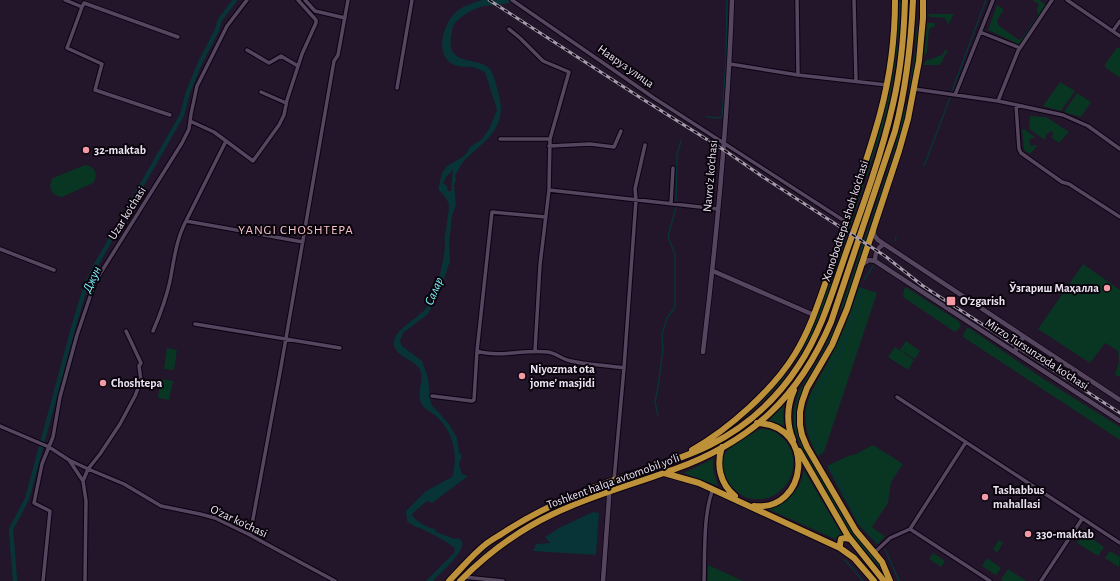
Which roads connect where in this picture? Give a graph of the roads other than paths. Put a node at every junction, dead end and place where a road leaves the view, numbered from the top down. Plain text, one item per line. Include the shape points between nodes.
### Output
1 (65, 0) edge
2 (247, 0) edge
3 (298, 0) edge
4 (304, 0) edge
5 (348, 0) edge
6 (412, 0) edge
7 (512, 0) edge
8 (732, 0) edge
9 (797, 0) edge
10 (854, 0) edge
11 (905, 0) edge
12 (913, 0) edge
13 (923, 0) edge
14 (993, 0) edge
15 (1052, 0) edge
16 (1069, 0) edge
17 (897, 2) edge
18 (82, 6) junction
19 (912, 14) junction
20 (345, 18) junction
21 (1120, 21) edge
22 (509, 29) dead end
23 (922, 30) junction
24 (1113, 31) junction
25 (980, 32) junction
26 (1120, 36) edge
27 (178, 37) dead end
28 (1020, 48) junction
29 (247, 50) dead end
30 (730, 64) junction
31 (298, 66) junction
32 (798, 75) junction
33 (856, 81) junction
34 (887, 85) junction
35 (396, 88) dead end
36 (914, 91) junction
37 (261, 92) dead end
38 (955, 95) junction
39 (998, 101) junction
40 (286, 103) junction
41 (1016, 105) junction
42 (901, 106) junction
43 (170, 115) dead end
44 (190, 121) junction
45 (621, 131) dead end
46 (500, 139) dead end
47 (550, 139) junction
48 (226, 141) junction
49 (723, 142) junction
50 (645, 145) dead end
51 (549, 146) junction
52 (881, 147) junction
53 (1120, 149) edge
54 (888, 150) junction
55 (674, 168) dead end
56 (872, 175) junction
57 (858, 186) junction
58 (549, 190) junction
59 (636, 200) junction
60 (671, 204) junction
61 (718, 209) junction
62 (546, 217) junction
63 (1120, 217) edge
64 (186, 221) junction
65 (846, 222) junction
66 (874, 226) junction
67 (303, 242) junction
68 (884, 244) junction
69 (0, 249) edge
70 (876, 261) junction
71 (861, 265) junction
72 (54, 270) dead end
73 (713, 271) junction
74 (847, 309) junction
75 (814, 315) junction
76 (830, 322) junction
77 (195, 324) dead end
78 (126, 331) dead end
79 (153, 331) dead end
80 (1024, 337) junction
81 (285, 339) junction
82 (340, 348) dead end
83 (477, 351) junction
84 (535, 351) junction
85 (703, 352) dead end
86 (1015, 352) junction
87 (624, 368) junction
88 (797, 384) junction
89 (432, 396) dead end
90 (897, 397) dead end
91 (1120, 400) edge
92 (1120, 421) edge
93 (760, 423) junction
94 (746, 424) junction
95 (0, 426) edge
96 (729, 435) junction
97 (966, 442) junction
98 (795, 445) junction
99 (48, 447) junction
100 (722, 448) junction
101 (69, 460) junction
102 (670, 462) junction
103 (88, 470) junction
104 (664, 473) junction
105 (614, 480) junction
106 (83, 481) junction
107 (713, 489) junction
108 (609, 492) junction
109 (746, 504) junction
110 (1082, 519) junction
111 (910, 529) junction
112 (250, 535) junction
113 (850, 539) junction
114 (1120, 543) edge
115 (840, 548) junction
116 (478, 551) junction
117 (875, 552) junction
118 (484, 558) junction
119 (462, 579) edge
120 (43, 581) edge
121 (84, 581) edge
122 (335, 581) edge
123 (449, 581) edge
124 (503, 581) edge
125 (603, 581) edge
126 (704, 581) edge
127 (874, 581) edge
128 (884, 581) edge
129 (890, 581) edge
130 (990, 581) edge
131 (1042, 581) edge

1 - 18 street
2 - 44 street, Uzar ko'chasi via 228,26 198,86
3 - 31 street via 316,20
4 - 20 street via 315,11
5 - 20 street
6 - 35 street
7 - 49 street, Навруз улица via 654,98
8 - 30 main road, Navro'z ko'chasi
9 - 32 street
10 - 33 street
11 - 52 highway, Xonobodtepa shoh ko'chasi via 902,55 891,114
12 - 19 highway, Xonobodtepa shoh ko'chasi
13 - 23 highway
14 - 25 street
15 - 28 street
16 - 24 street
17 - 34 highway
18 - 27 street via 84,3
18 - 43 street via 67,48 102,64 95,90
19 - 23 highway
19 - 42 highway, Xonobodtepa shoh ko'chasi via 909,59
20 - 67 street via 338,55 334,61
21 - 24 street
22 - 47 street via 543,62 569,72
23 - 36 highway
24 - 26 street
25 - 28 street
25 - 38 street
28 - 39 street
29 - 31 street via 269,63 280,56
30 - 32 street
30 - 49 main road, Navro'z ko'chasi
31 - 40 street
32 - 33 street
33 - 34 street
34 - 57 highway
36 - 38 street
36 - 42 highway
36 - 66 highway via 905,133
37 - 40 street
38 - 39 street
39 - 41 street
40 - 48 street via 279,125 253,161
41 - 53 street via 1072,118
41 - 63 street via 1019,149 1023,156
42 - 54 highway, Xonobodtepa shoh ko'chasi
44 - 48 street via 214,132
44 - 99 street, Uzar ko'chasi via 182,143 95,282 77,334 60,397 53,436
45 - 51 street via 614,147 590,144
46 - 47 street
47 - 51 street
48 - 64 street
49 - 61 main road, Navro'z ko'chasi
49 - 65 street, Навруз улица
50 - 59 street via 635,189
51 - 58 street
52 - 54 highway via 884,152
52 - 56 highway, Xonobodtepa shoh ko'chasi
54 - 76 highway, Xonobodtepa shoh ko'chasi
55 - 60 street
56 - 57 highway
56 - 94 highway, Xonobodtepa shoh ko'chasi via 816,337 784,386
57 - 65 highway
58 - 59 street
58 - 62 street
59 - 60 street
59 - 87 street
60 - 61 street
61 - 73 main road, Navro'z ko'chasi
62 - 83 street via 492,212
62 - 84 street via 540,264
64 - 67 street
64 - 79 street via 176,244 170,282
65 - 75 highway
66 - 68 main road, Mirzo Tursunzoda ko'chasi via 875,237
66 - 71 highway
67 - 81 street
68 - 70 main road via 876,251
68 - 80 main road, Mirzo Tursunzoda ko'chasi
69 - 72 street
70 - 71 main road via 869,260
70 - 86 main road, Mirzo Tursunzoda ko'chasi
71 - 74 highway
73 - 75 main road
73 - 85 main road, Navro'z ko'chasi
74 - 76 highway
74 - 117 highway via 832,345 804,394 800,425 807,447 852,526
75 - 102 highway via 795,354 764,392 713,436
76 - 88 highway, Xonobodtepa shoh ko'chasi
77 - 81 street
78 - 103 street via 141,363 138,366 141,381 120,424
80 - 86 main road via 1018,343
80 - 91 main road, Mirzo Tursunzoda ko'chasi
81 - 82 street
81 - 112 street
83 - 84 street
83 - 89 street via 474,400 472,402
84 - 87 street via 551,352 570,361
86 - 92 main road, Mirzo Tursunzoda ko'chasi
87 - 105 street
88 - 93 highway, Xonobodtepa shoh ko'chasi
88 - 98 highway via 788,414
90 - 97 street
93 - 94 highway
93 - 98 highway via 781,430
93 - 100 highway, Toshkent halqa avtomobil yo'li
94 - 96 highway, Toshkent halqa avtomobil yo'li
95 - 99 street
96 - 100 highway
96 - 102 highway, Toshkent halqa avtomobil yo'li
97 - 110 street
97 - 111 street
98 - 109 highway via 799,468 791,489 768,505
98 - 113 highway
99 - 101 street
99 - 120 street, Uzar ko'chasi via 34,503 50,511
100 - 104 highway, Toshkent halqa avtomobil yo'li
100 - 109 highway via 719,465 723,482 730,492
101 - 103 street
101 - 106 street
102 - 105 highway, Toshkent halqa avtomobil yo'li
103 - 106 street
103 - 112 street, O'zar ko'chasi via 124,484 162,506 208,515
104 - 107 highway
104 - 108 highway, Toshkent halqa avtomobil yo'li
105 - 116 highway, Toshkent halqa avtomobil yo'li via 541,509
106 - 121 street via 86,501
107 - 109 highway
107 - 126 street via 709,498 706,526
108 - 118 highway, Toshkent halqa avtomobil yo'li via 545,517
108 - 125 main road
109 - 115 highway
110 - 114 street
110 - 131 street
111 - 117 street via 890,538
111 - 130 street
112 - 122 street, O'zar ko'chasi
113 - 115 highway via 841,540
113 - 128 highway
115 - 127 highway via 854,558
116 - 118 highway
116 - 123 highway, Toshkent halqa avtomobil yo'li
117 - 129 highway
118 - 119 highway, Toshkent halqa avtomobil yo'li
119 - 124 street

